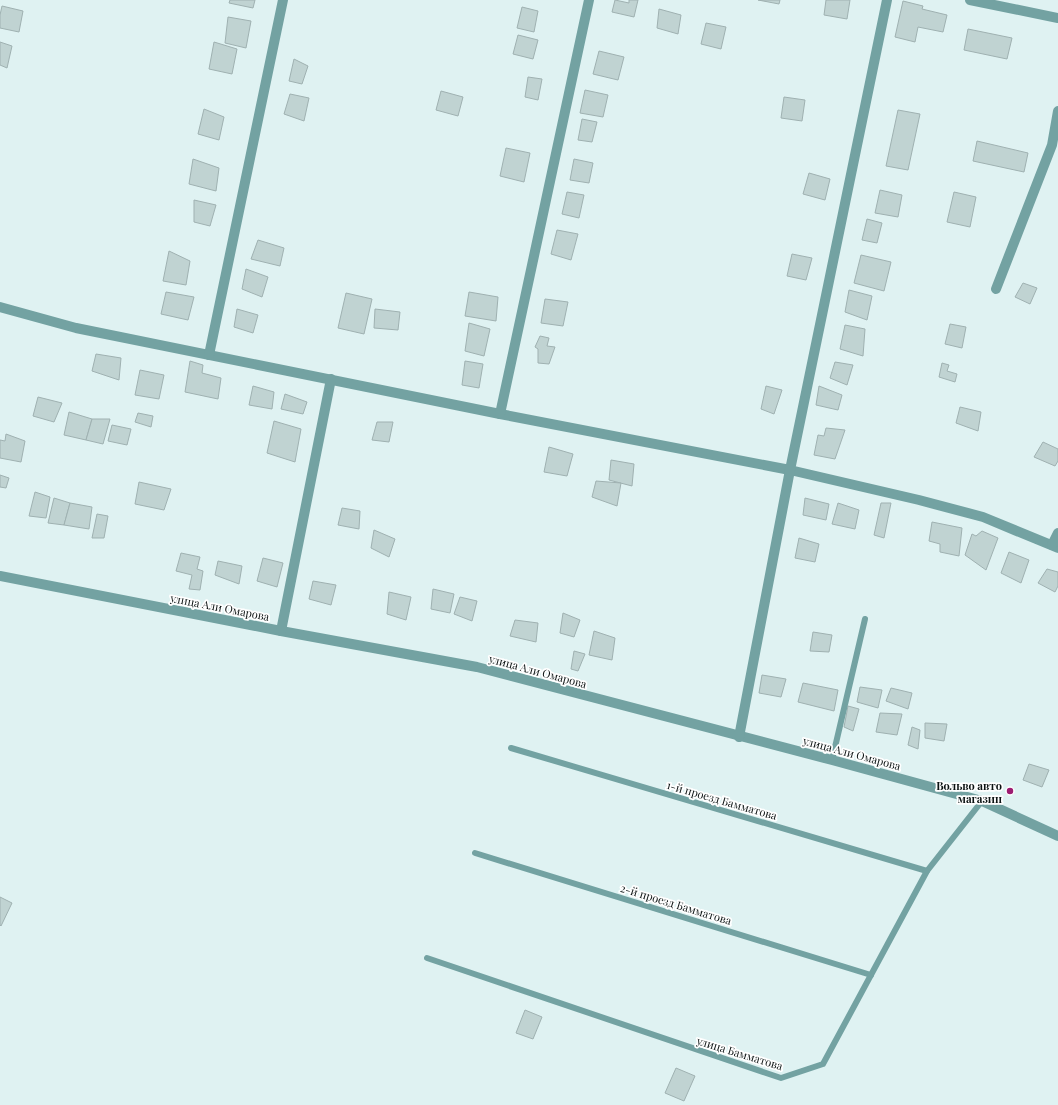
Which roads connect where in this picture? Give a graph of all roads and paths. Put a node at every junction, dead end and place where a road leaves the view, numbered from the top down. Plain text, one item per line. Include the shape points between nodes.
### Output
1 (284, 0) edge
2 (589, 0) edge
3 (887, 0) edge
4 (970, 0) edge
5 (1058, 18) edge
6 (1058, 111) edge
7 (996, 289) dead end
8 (0, 307) edge
9 (208, 355) junction
10 (331, 379) junction
11 (500, 414) junction
12 (790, 470) junction
13 (1058, 533) edge
14 (1055, 547) edge
15 (0, 576) edge
16 (864, 619) dead end
17 (281, 631) junction
18 (739, 737) junction
19 (511, 748) dead end
20 (832, 760) junction
21 (982, 801) junction
22 (1058, 836) edge
23 (475, 853) dead end
24 (927, 871) junction
25 (427, 958) dead end
26 (871, 975) junction

1 - 9 street
2 - 11 street
3 - 12 street
4 - 5 street
6 - 7 street via 1052,145
8 - 9 street via 76,328
9 - 10 street
10 - 11 street
10 - 17 street
11 - 12 street
12 - 14 street via 983,517
12 - 18 street
13 - 14 street
15 - 17 street, улица Али Омарова
16 - 20 lane
17 - 18 street, улица Али Омарова via 477,668
18 - 20 street, улица Али Омарова
19 - 24 lane, 1-й проезд Бамматова
20 - 21 street, улица Али Омарова
21 - 22 street, улица Али Омарова
21 - 24 lane, улица Бамматова
23 - 26 lane, 2-й проезд Бамматова
24 - 26 lane, улица Бамматова
25 - 26 lane, улица Бамматова via 781,1078 823,1064

